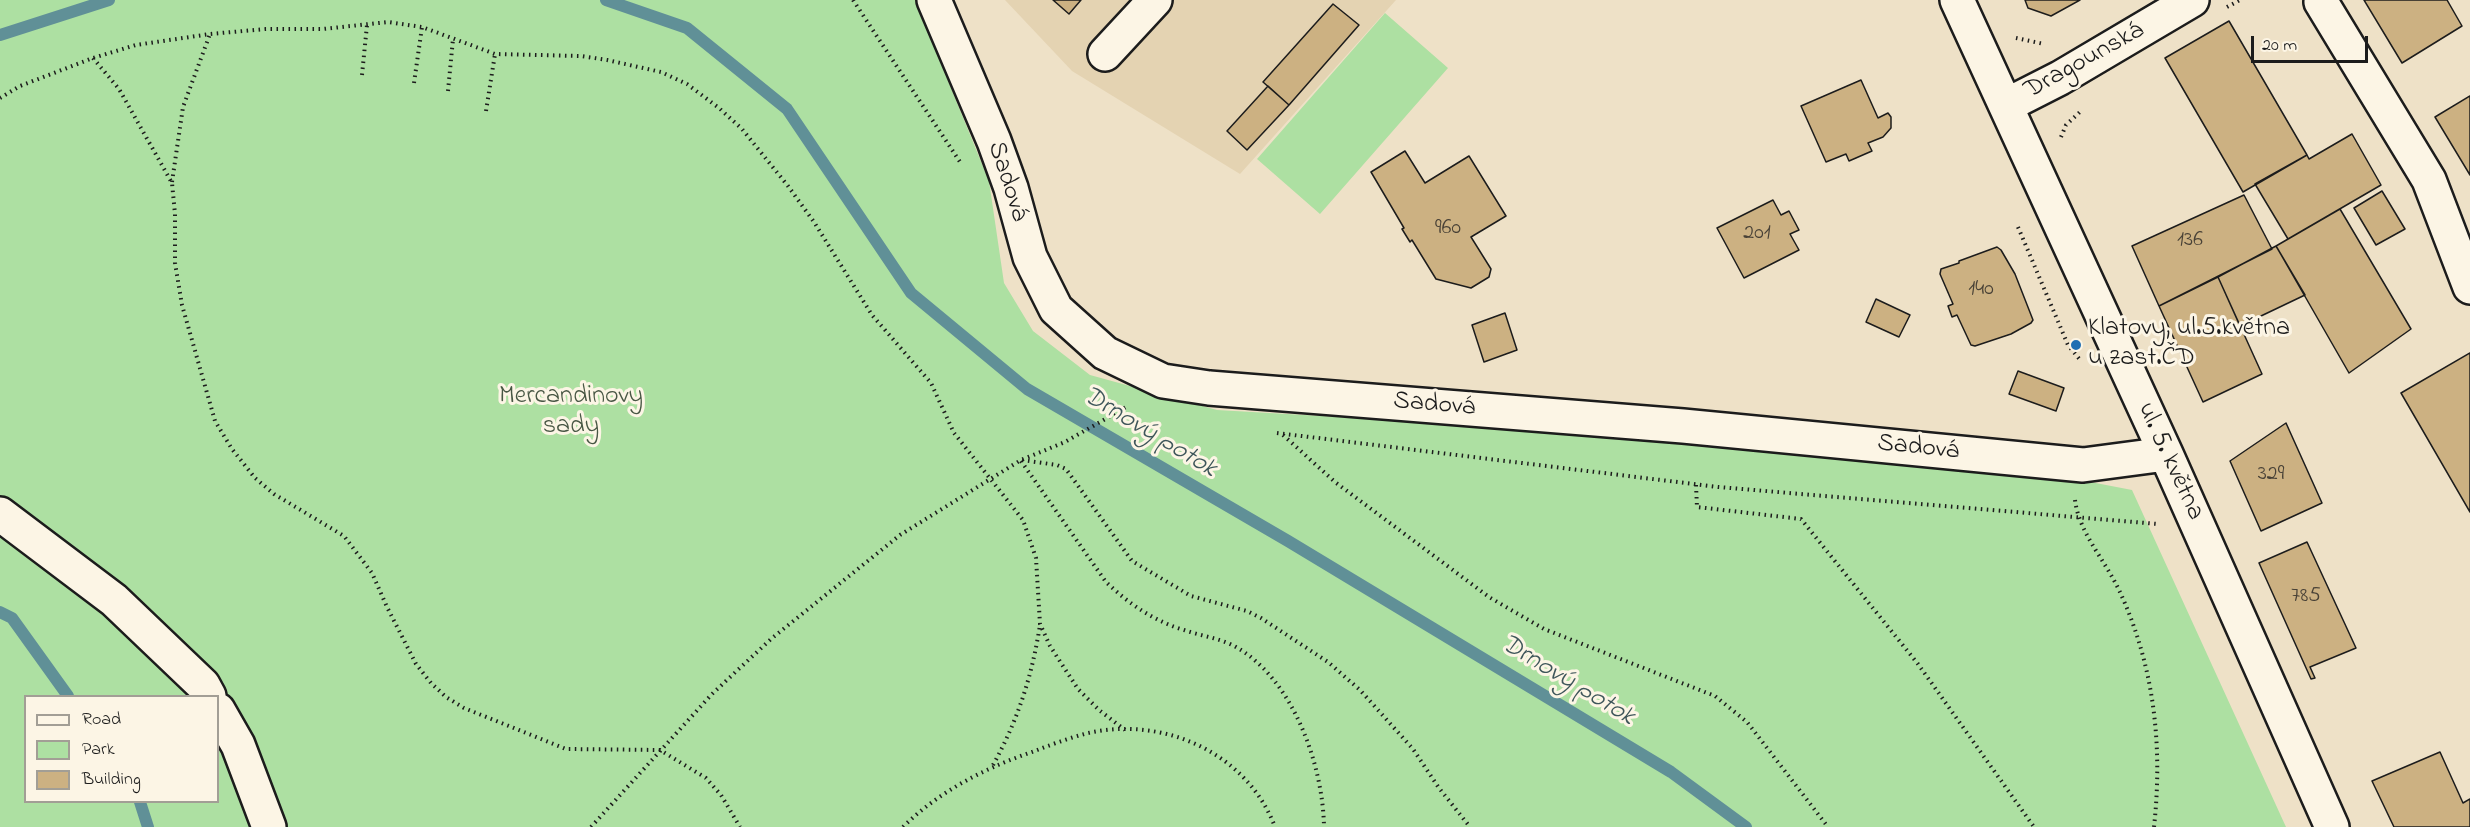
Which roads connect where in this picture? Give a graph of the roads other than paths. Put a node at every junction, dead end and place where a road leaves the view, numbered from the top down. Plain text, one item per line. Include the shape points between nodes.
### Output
1 (934, 0) edge
2 (1155, 0) edge
3 (1958, 0) edge
4 (2321, 2) dead end
5 (2207, 5) edge
6 (1105, 54) dead end
7 (2007, 105) junction
8 (2470, 287) edge
9 (2166, 454) junction
10 (0, 514) edge
11 (208, 695) edge
12 (219, 712) edge
13 (269, 827) edge
14 (2332, 827) edge

1 - 9 street, Sadová via 994,141 1030,257 1056,309 1104,353 1163,381 2083,465
2 - 6 street
3 - 7 street, ul. 5. května
4 - 8 street via 2429,180
5 - 7 street, Dragounská
7 - 9 street, ul. 5. května
9 - 14 street, ul. 5. května
10 - 11 street via 114,600 203,685
12 - 13 street via 238,745

